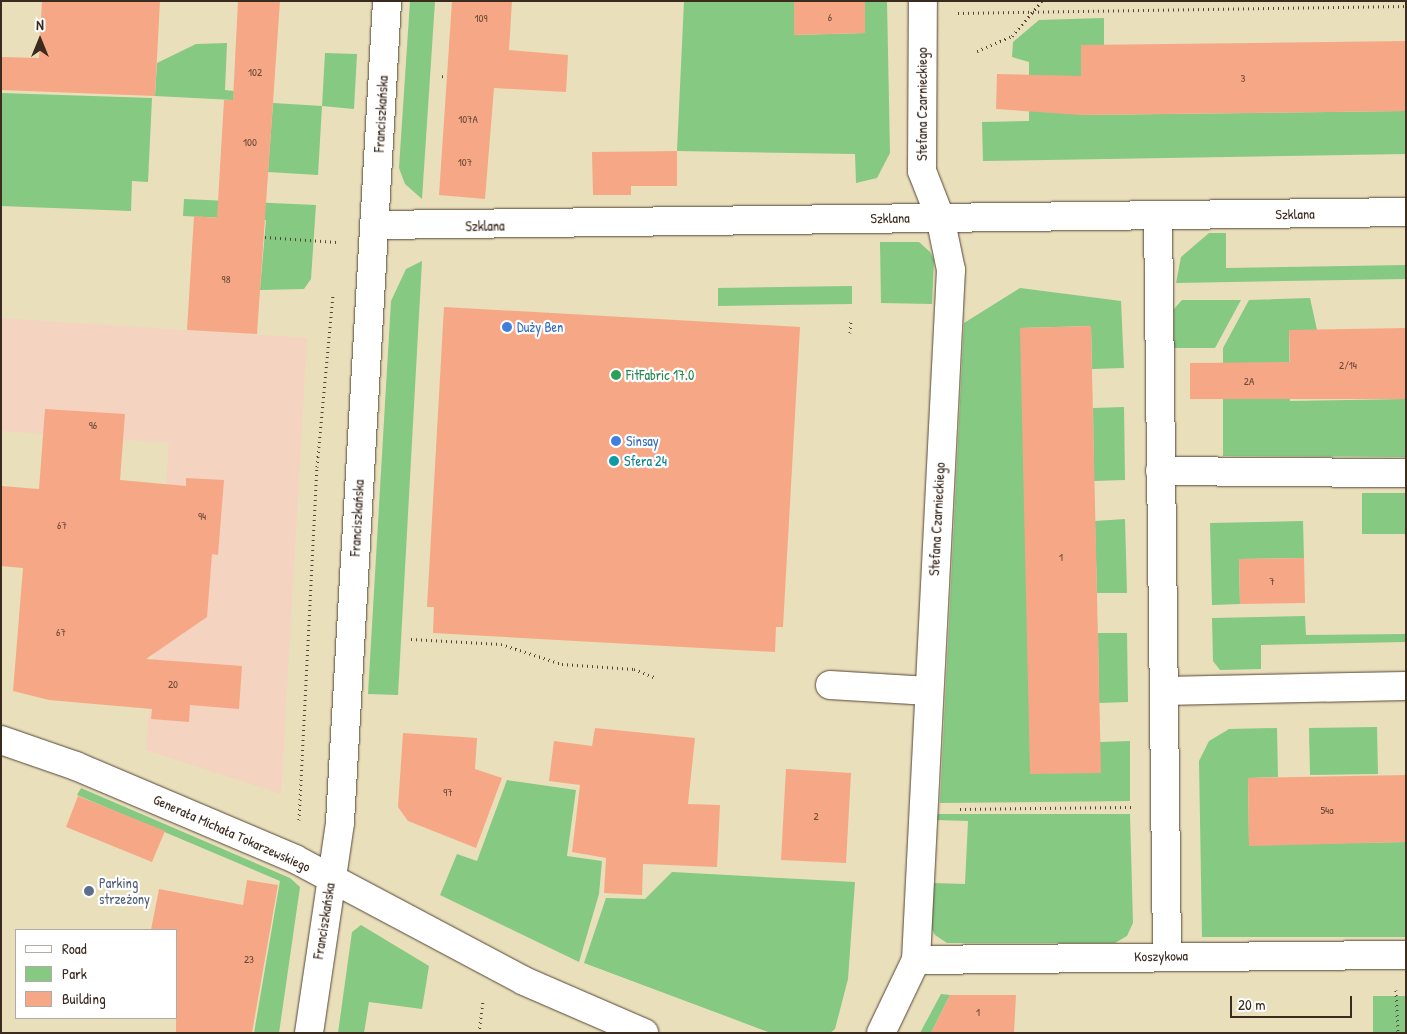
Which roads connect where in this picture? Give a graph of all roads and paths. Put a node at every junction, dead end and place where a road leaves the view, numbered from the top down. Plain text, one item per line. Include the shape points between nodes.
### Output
1 (387, 1) edge
2 (1042, 1) edge
3 (1406, 6) edge
4 (923, 7) edge
5 (1036, 11) junction
6 (977, 51) dead end
7 (442, 76) dead end
8 (447, 77) dead end
9 (1406, 212) edge
10 (1158, 216) junction
11 (940, 217) junction
12 (375, 224) junction
13 (265, 237) dead end
14 (341, 242) dead end
15 (336, 286) dead end
16 (851, 319) dead end
17 (850, 333) dead end
18 (1160, 471) junction
19 (1406, 473) edge
20 (411, 639) dead end
21 (654, 677) dead end
22 (830, 685) dead end
23 (1406, 686) edge
24 (929, 691) junction
25 (1164, 691) junction
26 (1, 740) edge
27 (1164, 806) junction
28 (924, 810) junction
29 (299, 820) dead end
30 (331, 878) junction
31 (1399, 955) edge
32 (1167, 956) junction
33 (916, 960) junction
34 (484, 992) dead end
35 (308, 1033) edge
36 (479, 1033) edge
37 (644, 1033) edge
38 (881, 1033) edge
39 (1398, 1033) edge

1 - 12 street, Franciszkańska
2 - 5 path
3 - 5 path
4 - 5 path
4 - 11 street, Stefana Czarnieckiego via 922,171
5 - 6 path via 1012,36
7 - 8 path
9 - 10 street, Szklana
10 - 11 street, Szklana
10 - 18 street
11 - 12 street, Szklana
11 - 24 street, Stefana Czarnieckiego via 951,270
12 - 30 street, Franciszkańska via 340,822
13 - 14 path
15 - 29 path via 330,304 317,467
16 - 17 path
18 - 19 street
18 - 25 street
20 - 21 path via 501,644 562,664 634,669
22 - 24 street
23 - 25 street
24 - 28 street, Stefana Czarnieckiego
25 - 27 street
26 - 30 street, Generała Michała Tokarzewskiego via 76,766
27 - 28 path
27 - 32 street
28 - 33 street, Stefana Czarnieckiego
30 - 35 street, Franciszkańska
30 - 37 street, Generała Michała Tokarzewskiego via 524,981
31 - 32 street, Koszykowa
31 - 39 path
32 - 33 street, Koszykowa
33 - 38 street, Stefana Czarnieckiego
34 - 36 path

